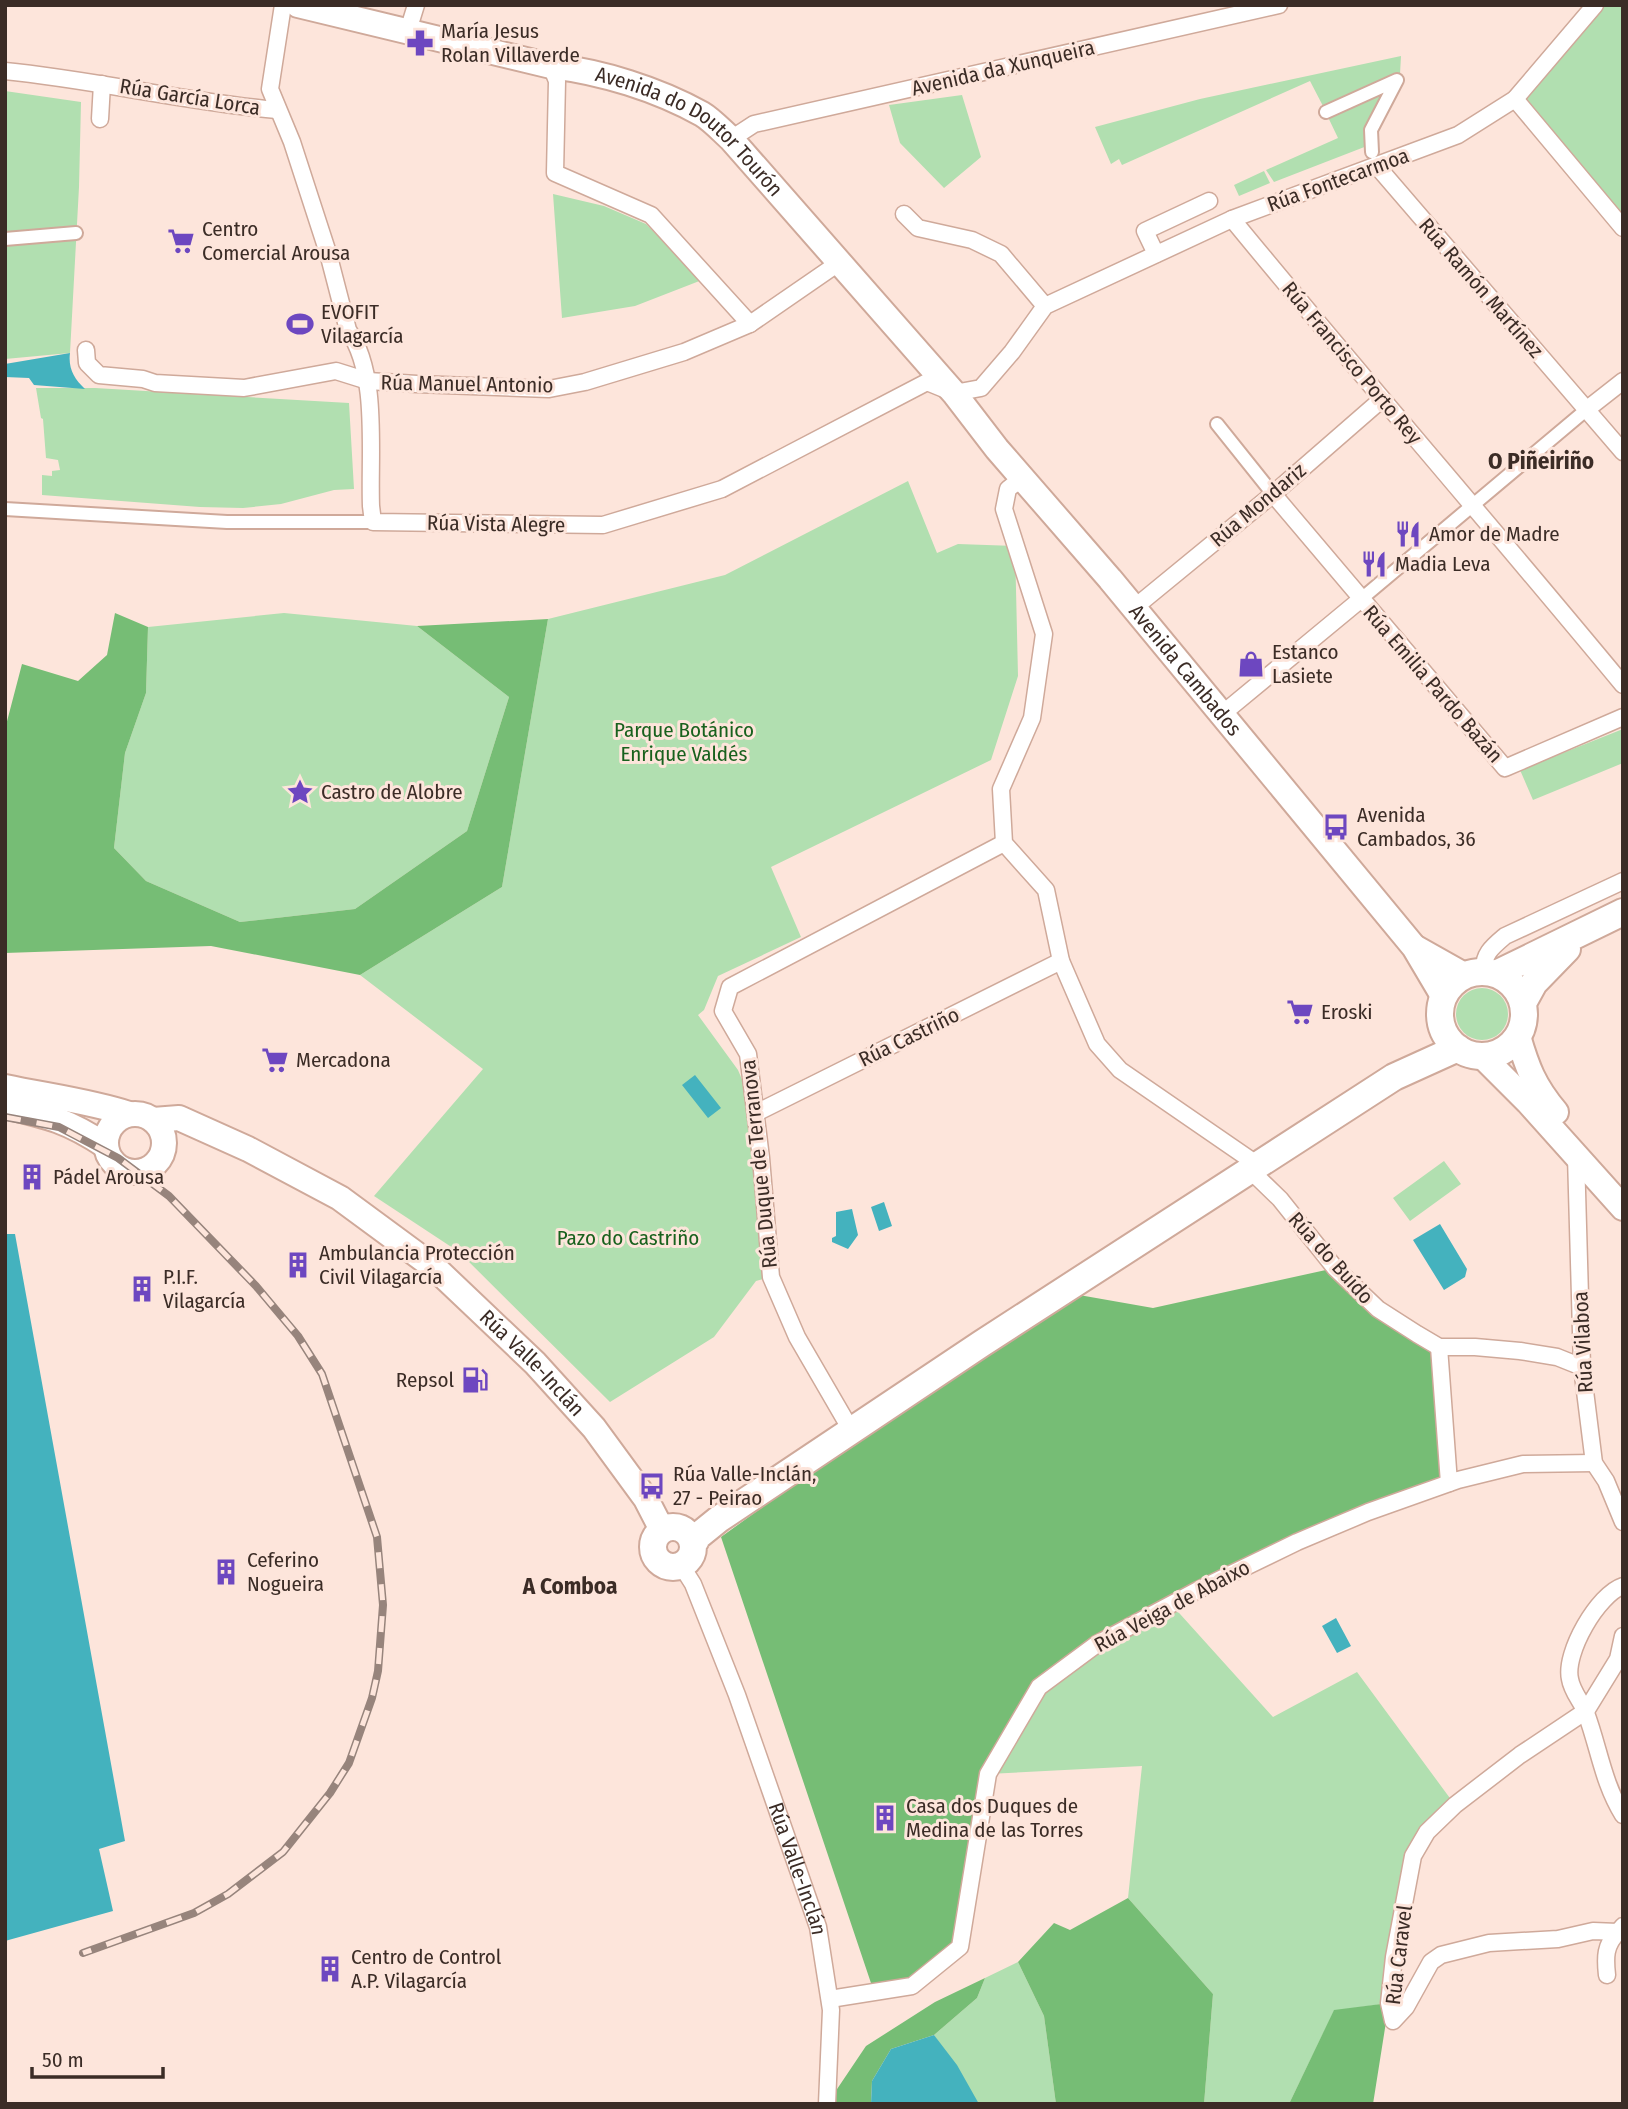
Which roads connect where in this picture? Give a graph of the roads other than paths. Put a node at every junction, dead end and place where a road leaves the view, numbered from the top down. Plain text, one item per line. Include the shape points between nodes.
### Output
1 (283, 5) edge
2 (298, 5) edge
3 (416, 5) edge
4 (1279, 5) edge
5 (1595, 5) edge
6 (408, 31) junction
7 (551, 66) junction
8 (5, 71) edge
9 (102, 84) junction
10 (1515, 99) junction
11 (277, 110) junction
12 (1326, 112) dead end
13 (100, 119) dead end
14 (731, 138) junction
15 (1374, 159) junction
16 (1209, 201) dead end
17 (904, 214) dead end
18 (1232, 219) junction
19 (1623, 228) edge
20 (76, 233) dead end
21 (5, 239) edge
22 (1156, 254) junction
23 (839, 262) junction
24 (1045, 306) junction
25 (750, 324) junction
26 (86, 350) dead end
27 (369, 381) junction
28 (1623, 381) edge
29 (954, 393) junction
30 (1381, 400) junction
31 (1586, 410) junction
32 (1217, 424) dead end
33 (1623, 452) edge
34 (1022, 478) junction
35 (1273, 494) junction
36 (1473, 505) junction
37 (5, 509) edge
38 (373, 522) junction
39 (1360, 600) junction
40 (1134, 608) junction
41 (1623, 685) edge
42 (1221, 715) junction
43 (1623, 717) edge
44 (1004, 843) junction
45 (1623, 881) edge
46 (1623, 912) edge
47 (1595, 925) junction
48 (1414, 947) junction
49 (1061, 961) junction
50 (1481, 974) junction
51 (1523, 1003) junction
52 (1442, 1009) junction
53 (1518, 1035) junction
54 (1470, 1052) junction
55 (1394, 1077) junction
56 (5, 1087) edge
57 (5, 1106) edge
58 (756, 1113) junction
59 (141, 1117) junction
60 (229, 1140) junction
61 (106, 1146) junction
62 (164, 1150) junction
63 (1576, 1156) junction
64 (1254, 1168) junction
65 (1623, 1189) edge
66 (1623, 1208) edge
67 (1438, 1347) junction
68 (1582, 1367) junction
69 (851, 1430) junction
70 (1594, 1463) junction
71 (1449, 1483) junction
72 (1623, 1522) edge
73 (679, 1542) junction
74 (1623, 1586) edge
75 (1623, 1636) edge
76 (1586, 1711) junction
77 (1623, 1815) edge
78 (1620, 1929) edge
79 (1607, 1975) dead end
80 (830, 1999) junction
81 (827, 2104) edge

1 - 11 street via 270,89
2 - 6 main road, Avenida do Doutor Tourón
3 - 6 street
4 - 14 street, Avenida da Xunqueira via 754,124
5 - 10 street, Rúa Fontecarmoa
6 - 7 main road, Avenida do Doutor Tourón
7 - 14 main road, Avenida do Doutor Tourón via 587,71 660,95 703,115
7 - 25 street via 557,81 555,173 651,215
8 - 9 street, Rúa García Lorca
9 - 11 street, Rúa García Lorca
9 - 13 street, Rúa García Lorca
10 - 15 street, Rúa Fontecarmoa via 1458,135
10 - 19 street
11 - 27 street via 292,142 348,330
12 - 15 street via 1397,80 1371,130
14 - 23 main road, Avenida do Doutor Tourón
15 - 18 street, Rúa Fontecarmoa
15 - 31 street, Rúa Ramón Martínez
16 - 22 street via 1144,231
17 - 24 street via 918,228 972,240 1001,254
18 - 22 street, Rúa Fontecarmoa
18 - 30 street, Rúa Francisco Porto Rey
20 - 21 street
22 - 24 street, Rúa Fontecarmoa
23 - 25 street, Rúa Manuel Antonio
23 - 29 main road, Avenida do Doutor Tourón
24 - 29 street, Rúa Fontecarmoa via 981,388
25 - 27 street, Rúa Manuel Antonio via 672,356 549,388
26 - 27 street, Rúa Manuel Antonio via 87,363 99,375 155,383 244,388 336,371
27 - 38 street
28 - 31 street
29 - 34 main road, Avenida Cambados
29 - 38 street, Rúa Vista Alegre via 927,382 722,489 603,525
30 - 35 street, Rúa Mondariz
30 - 36 street, Rúa Francisco Porto Rey
31 - 33 street, Rúa Ramón Martínez
31 - 36 street
32 - 35 street
34 - 40 main road, Avenida Cambados
34 - 44 street via 1009,489 1004,509 1044,634 1032,718 1001,789
35 - 39 street
35 - 40 street, Rúa Mondariz
36 - 39 street
36 - 41 street, Rúa Francisco Porto Rey
37 - 38 street, Rúa Vista Alegre via 228,522
39 - 42 street
39 - 43 street, Rúa Emilia Pardo Bazán via 1504,768
40 - 42 main road, Avenida Cambados
42 - 48 main road, Avenida Cambados
44 - 49 street, Rúa do Buído via 1046,890
44 - 58 street, Rúa Duque de Terranova via 730,987 723,1012 748,1054
45 - 50 street via 1505,936 1488,950
46 - 47 highway
47 - 50 highway
47 - 51 highway via 1549,965
48 - 50 main road, Avenida Cambados
48 - 52 main road, Avenida Cambados
49 - 58 street, Rúa Castriño
49 - 64 street, Rúa do Buído via 1097,1044 1120,1070
50 - 51 highway via 1513,986
50 - 52 highway via 1455,981
51 - 53 highway
52 - 54 highway via 1446,1037
52 - 55 highway
53 - 54 highway via 1505,1049
53 - 65 main road via 1539,1092
54 - 55 highway
54 - 63 main road via 1528,1102
55 - 64 highway
56 - 59 main road, Rúa Valle-Inclán
57 - 61 main road, Rúa Valle-Inclán via 80,1128
58 - 69 street, Rúa Duque de Terranova via 771,1277 797,1337
59 - 60 main road, Rúa Valle-Inclán via 179,1118
59 - 61 main road via 114,1122
59 - 62 main road via 163,1133
60 - 62 main road, Rúa Valle-Inclán via 196,1139
60 - 73 main road, Rúa Valle-Inclán via 341,1198 435,1268 535,1363 594,1429
61 - 62 main road, Rúa Valle-Inclán via 118,1167 137,1173 153,1166
63 - 66 main road
63 - 68 street, Rúa Vilaboa
64 - 67 street, Rúa do Buído via 1335,1268 1378,1309
64 - 69 highway
67 - 68 street, Rúa do Buído via 1520,1351
67 - 71 street
68 - 70 street, Rúa Vilaboa
69 - 73 highway via 705,1530
70 - 71 street, Rúa Veiga de Abaixo via 1523,1464
70 - 72 street, Rúa Vilaboa
71 - 80 street, Rúa Veiga de Abaixo via 1368,1512 1198,1590 1097,1644 1039,1687 988,1774 960,1947 912,1986
73 - 80 street, Rúa Valle-Inclán via 784,1824 818,1927
74 - 76 street via 1599,1602 1575,1642 1569,1679
75 - 76 street via 1618,1659
76 - 77 street via 1610,1795
76 - 78 street, Rúa Caravel via 1509,1763 1427,1832 1413,1856 1394,1957 1389,2003 1393,2021 1431,1962 1441,1955 1489,1943
78 - 79 street, Rúa Caravel via 1609,1941 1605,1955
80 - 81 street, Rúa Valle-Inclán

